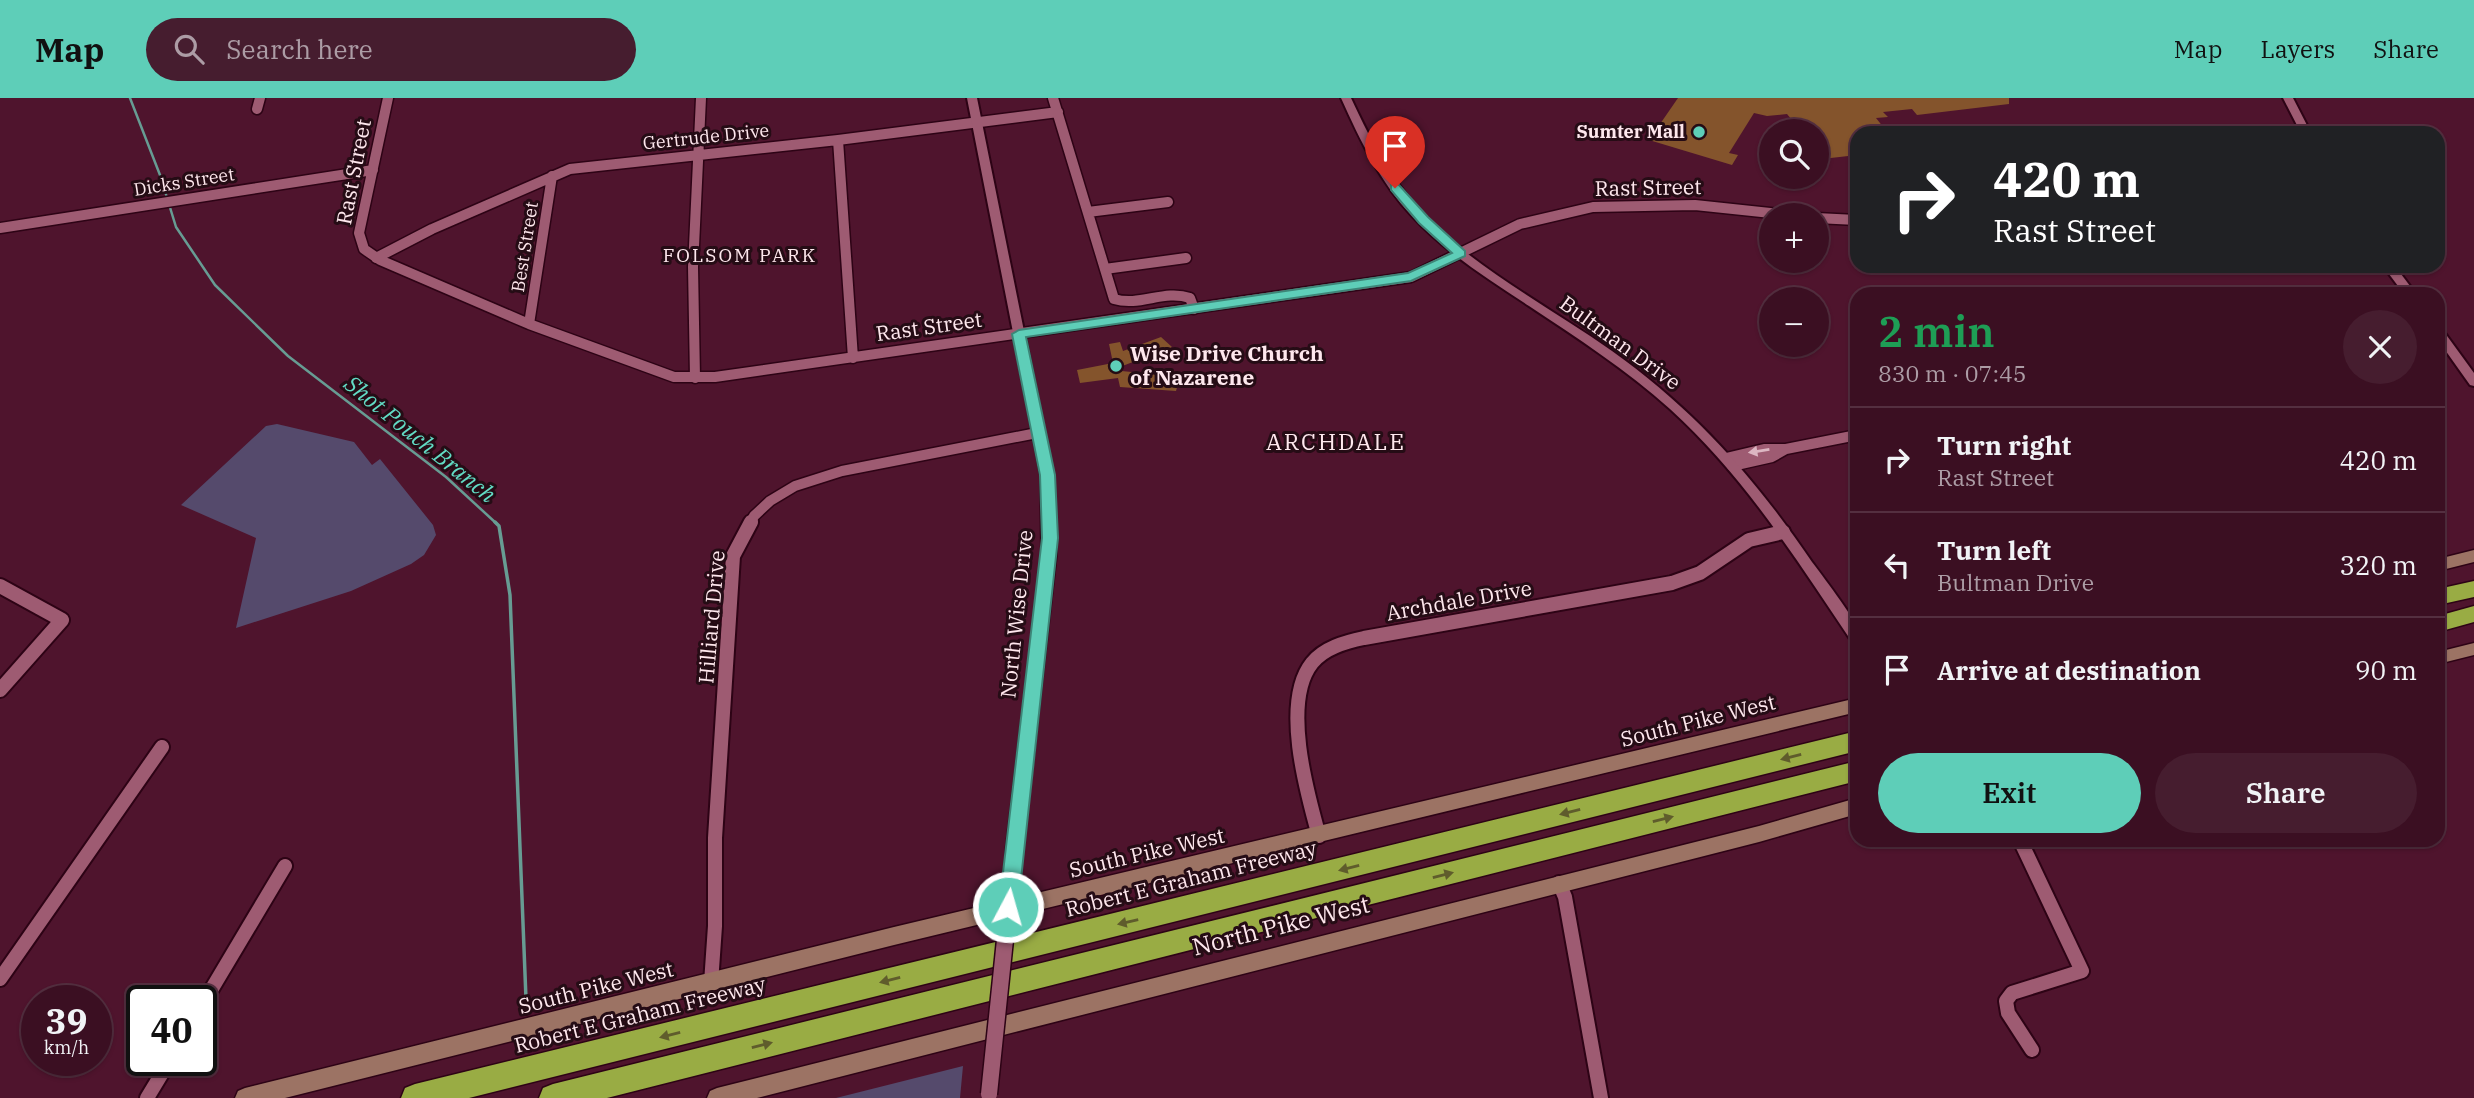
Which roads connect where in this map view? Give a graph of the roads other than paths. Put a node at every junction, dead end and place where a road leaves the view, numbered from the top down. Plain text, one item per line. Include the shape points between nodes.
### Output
1 (260, 98) edge
2 (388, 98) edge
3 (701, 98) edge
4 (972, 98) edge
5 (1053, 98) edge
6 (1346, 98) edge
7 (2288, 98) edge
8 (257, 109) dead end
9 (1058, 112) junction
10 (978, 122) junction
11 (2302, 126) edge
12 (838, 140) junction
13 (698, 153) junction
14 (373, 170) junction
15 (552, 176) junction
16 (191, 197) joint
17 (1168, 202) dead end
18 (1088, 212) junction
19 (1759, 212) edge
20 (1829, 219) edge
21 (1850, 220) edge
22 (0, 228) edge
23 (1461, 254) junction
24 (376, 258) junction
25 (1186, 258) dead end
26 (1105, 269) junction
27 (1194, 309) junction
28 (529, 324) junction
29 (1019, 334) junction
30 (2445, 342) edge
31 (853, 358) junction
32 (695, 378) junction
33 (2474, 382) edge
34 (1037, 433) junction
35 (1850, 436) edge
36 (1729, 462) junction
37 (1783, 532) junction
38 (2474, 556) edge
39 (2445, 563) edge
40 (0, 586) edge
41 (2474, 589) edge
42 (2445, 595) edge
43 (2474, 614) edge
44 (2445, 622) edge
45 (1850, 628) edge
46 (2474, 649) edge
47 (2445, 656) edge
48 (0, 690) edge
49 (1850, 707) edge
50 (1850, 743) edge
51 (162, 747) dead end
52 (1850, 773) edge
53 (1850, 808) edge
54 (1318, 836) junction
55 (2023, 847) edge
56 (285, 866) dead end
57 (1559, 883) junction
58 (0, 979) edge
59 (711, 983) junction
60 (214, 985) edge
61 (2032, 1050) dead end
62 (160, 1076) edge
63 (988, 1096) edge
64 (147, 1098) edge
65 (244, 1098) edge
66 (415, 1098) edge
67 (553, 1098) edge
68 (717, 1098) edge
69 (1601, 1098) edge

1 - 8 street
2 - 14 street, Rast Street
3 - 13 street
4 - 10 street, North Wise Drive
5 - 9 street
6 - 23 street, Bultman Drive via 1374,157 1401,196
7 - 11 street
9 - 10 street, Gertrude Drive
9 - 18 street
10 - 12 street, Gertrude Drive
10 - 29 street, North Wise Drive
12 - 13 street, Gertrude Drive
12 - 31 street
13 - 15 street, Gertrude Drive via 587,165
13 - 32 street
14 - 16 street, Dicks Street
14 - 24 street, Rast Street via 359,233 364,248
15 - 24 street, Gertrude Drive
15 - 28 street, Best Street
16 - 22 street, Dicks Street
17 - 18 street
18 - 26 street
19 - 23 street, Rast Street via 1695,205 1593,207 1520,224
20 - 21 street
23 - 27 street, Rast Street via 1411,276
23 - 36 street, Bultman Drive via 1621,363 1674,406
24 - 28 street, Rast Street
25 - 26 street
26 - 27 street via 1118,302 1180,294 1190,298
27 - 29 street, Rast Street
28 - 32 street, Rast Street via 664,374
29 - 31 street, Rast Street
29 - 34 street, North Wise Drive
30 - 33 street
31 - 32 street, Rast Street
34 - 59 street, Hilliard Drive via 808,481 771,500 748,525 733,556
34 - 63 street, North Wise Drive, bridge via 1047,475 1050,538
35 - 36 street via 1764,449
36 - 37 street, Bultman Drive
37 - 45 street, Bultman Drive
37 - 54 street, Archdale Drive via 1749,540 1700,573 1672,583 1374,636 1329,649 1306,670 1300,696 1305,783
38 - 39 main road
40 - 48 street via 62,620
41 - 42 highway
43 - 44 highway
46 - 47 main road
49 - 54 main road, South Pike West
50 -> 66 highway, Robert E Graham Freeway
51 - 58 street
67 -> 52 highway
53 - 57 main road, North Pike West
54 - 59 main road, South Pike West
55 - 61 street via 2082,971 2012,993 2006,1001 2008,1013
56 - 60 street
57 - 68 main road, North Pike West
57 - 69 street
59 - 65 main road, South Pike West
62 - 64 street

